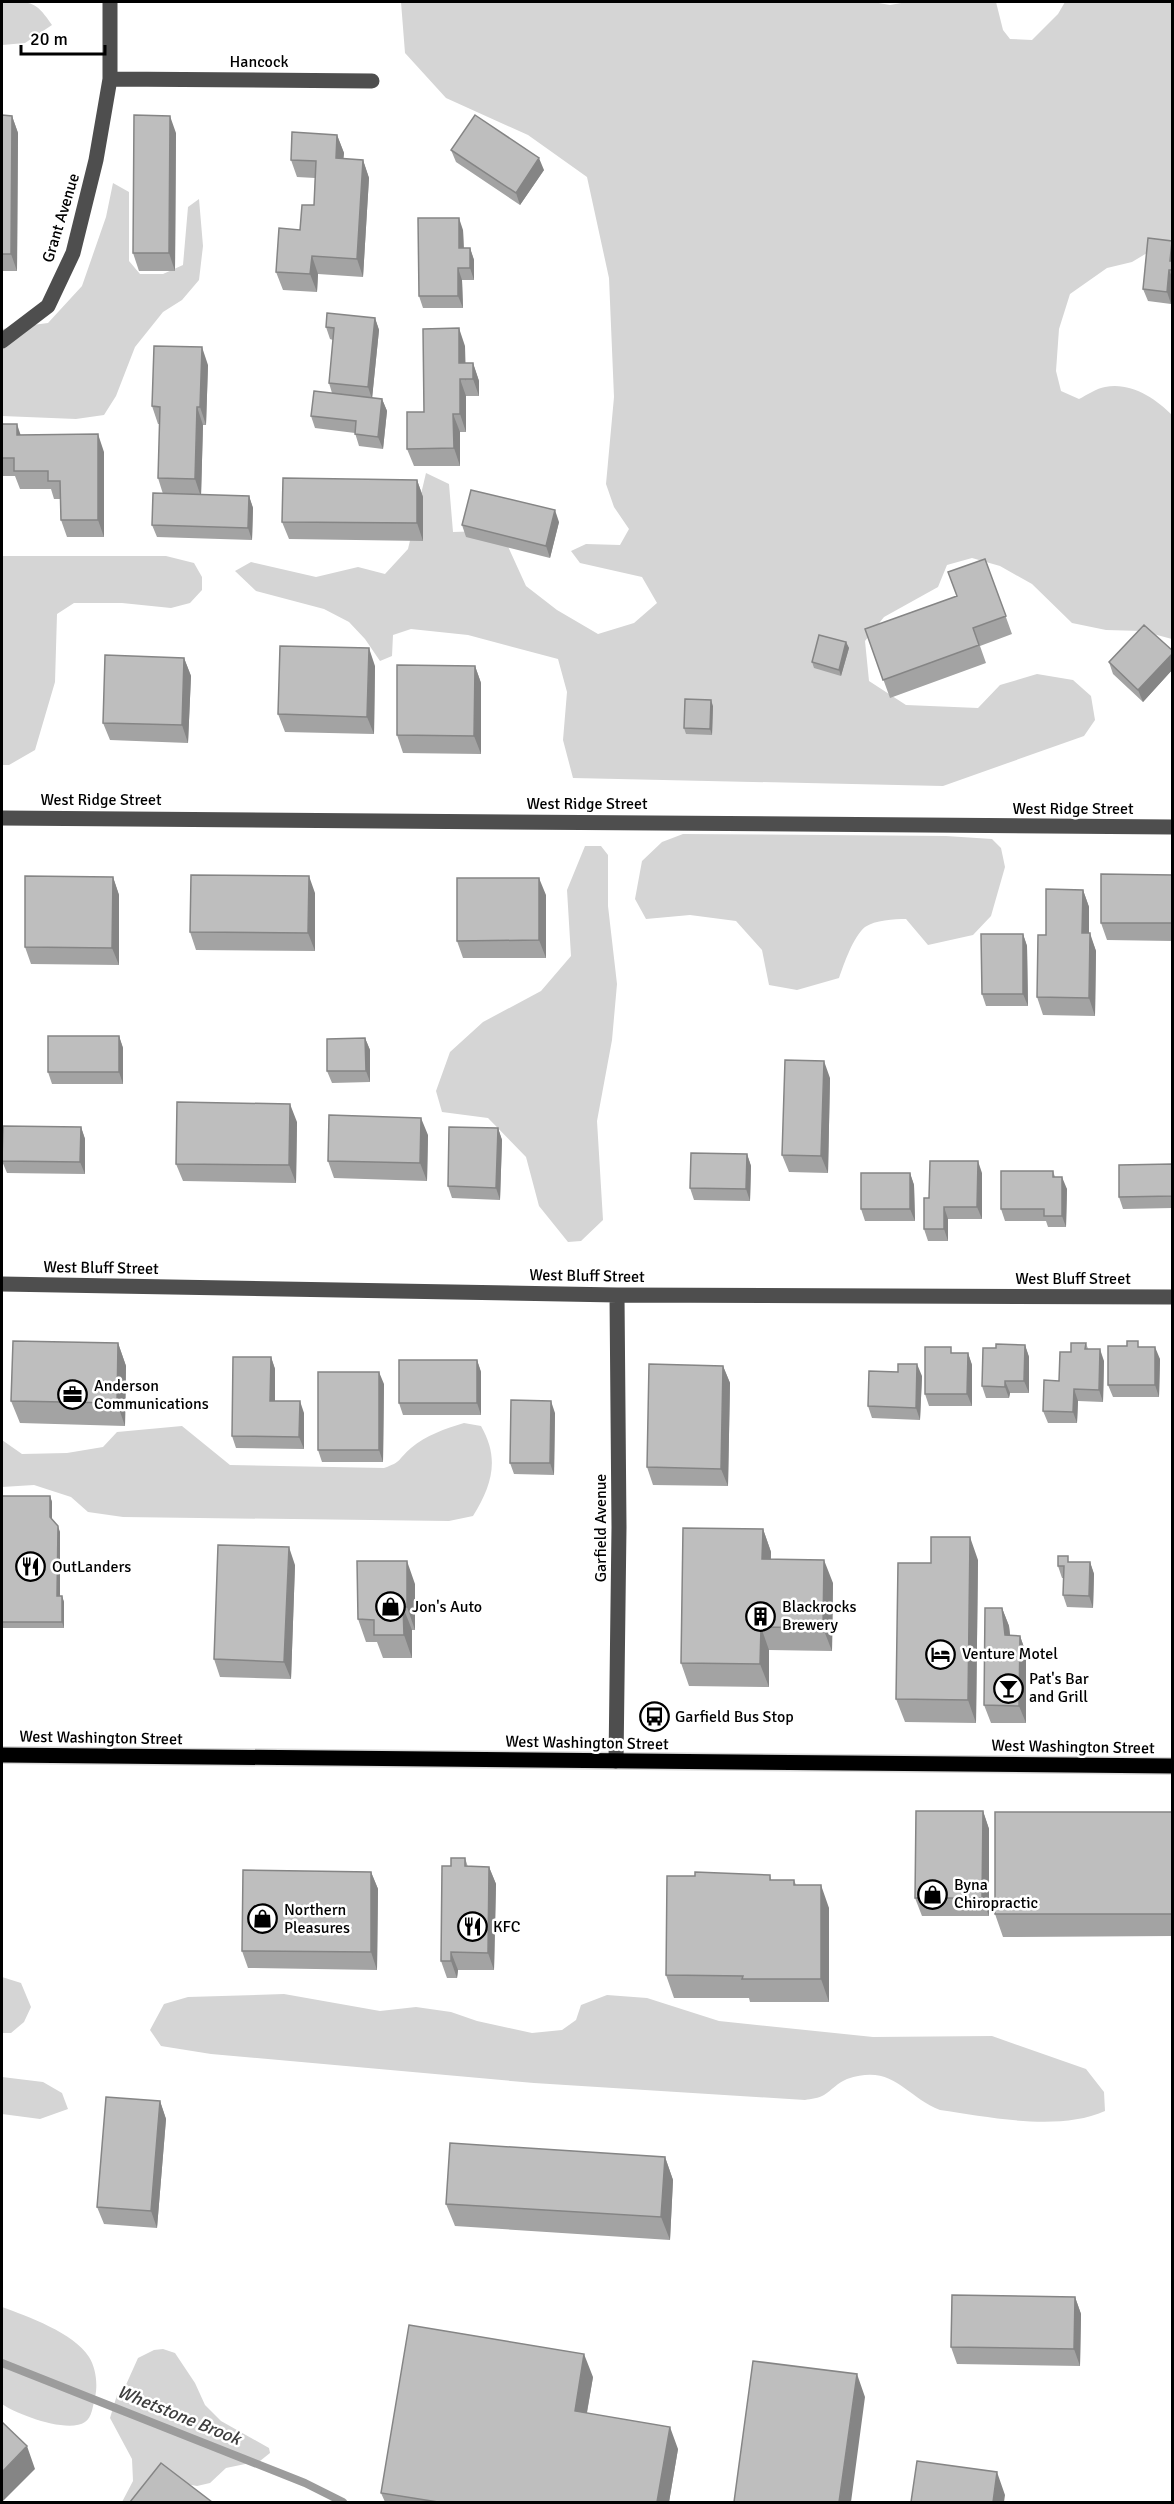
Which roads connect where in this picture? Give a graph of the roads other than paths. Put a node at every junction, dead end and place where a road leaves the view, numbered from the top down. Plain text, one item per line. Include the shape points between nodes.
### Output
1 (110, 2) edge
2 (111, 79) junction
3 (372, 81) dead end
4 (2, 341) edge
5 (2, 818) edge
6 (1173, 827) edge
7 (2, 1284) edge
8 (617, 1295) junction
9 (1173, 1297) edge
10 (2, 1755) edge
11 (616, 1761) junction
12 (1173, 1766) edge

1 - 2 street, Grant Avenue
2 - 3 street, Hancock
2 - 4 street, Grant Avenue via 73,253 48,306
5 - 6 street, West Ridge Street
7 - 8 street, West Bluff Street
8 - 9 street, West Bluff Street
8 - 11 street, Garfield Avenue
10 - 11 main road, West Washington Street
11 - 12 main road, West Washington Street

